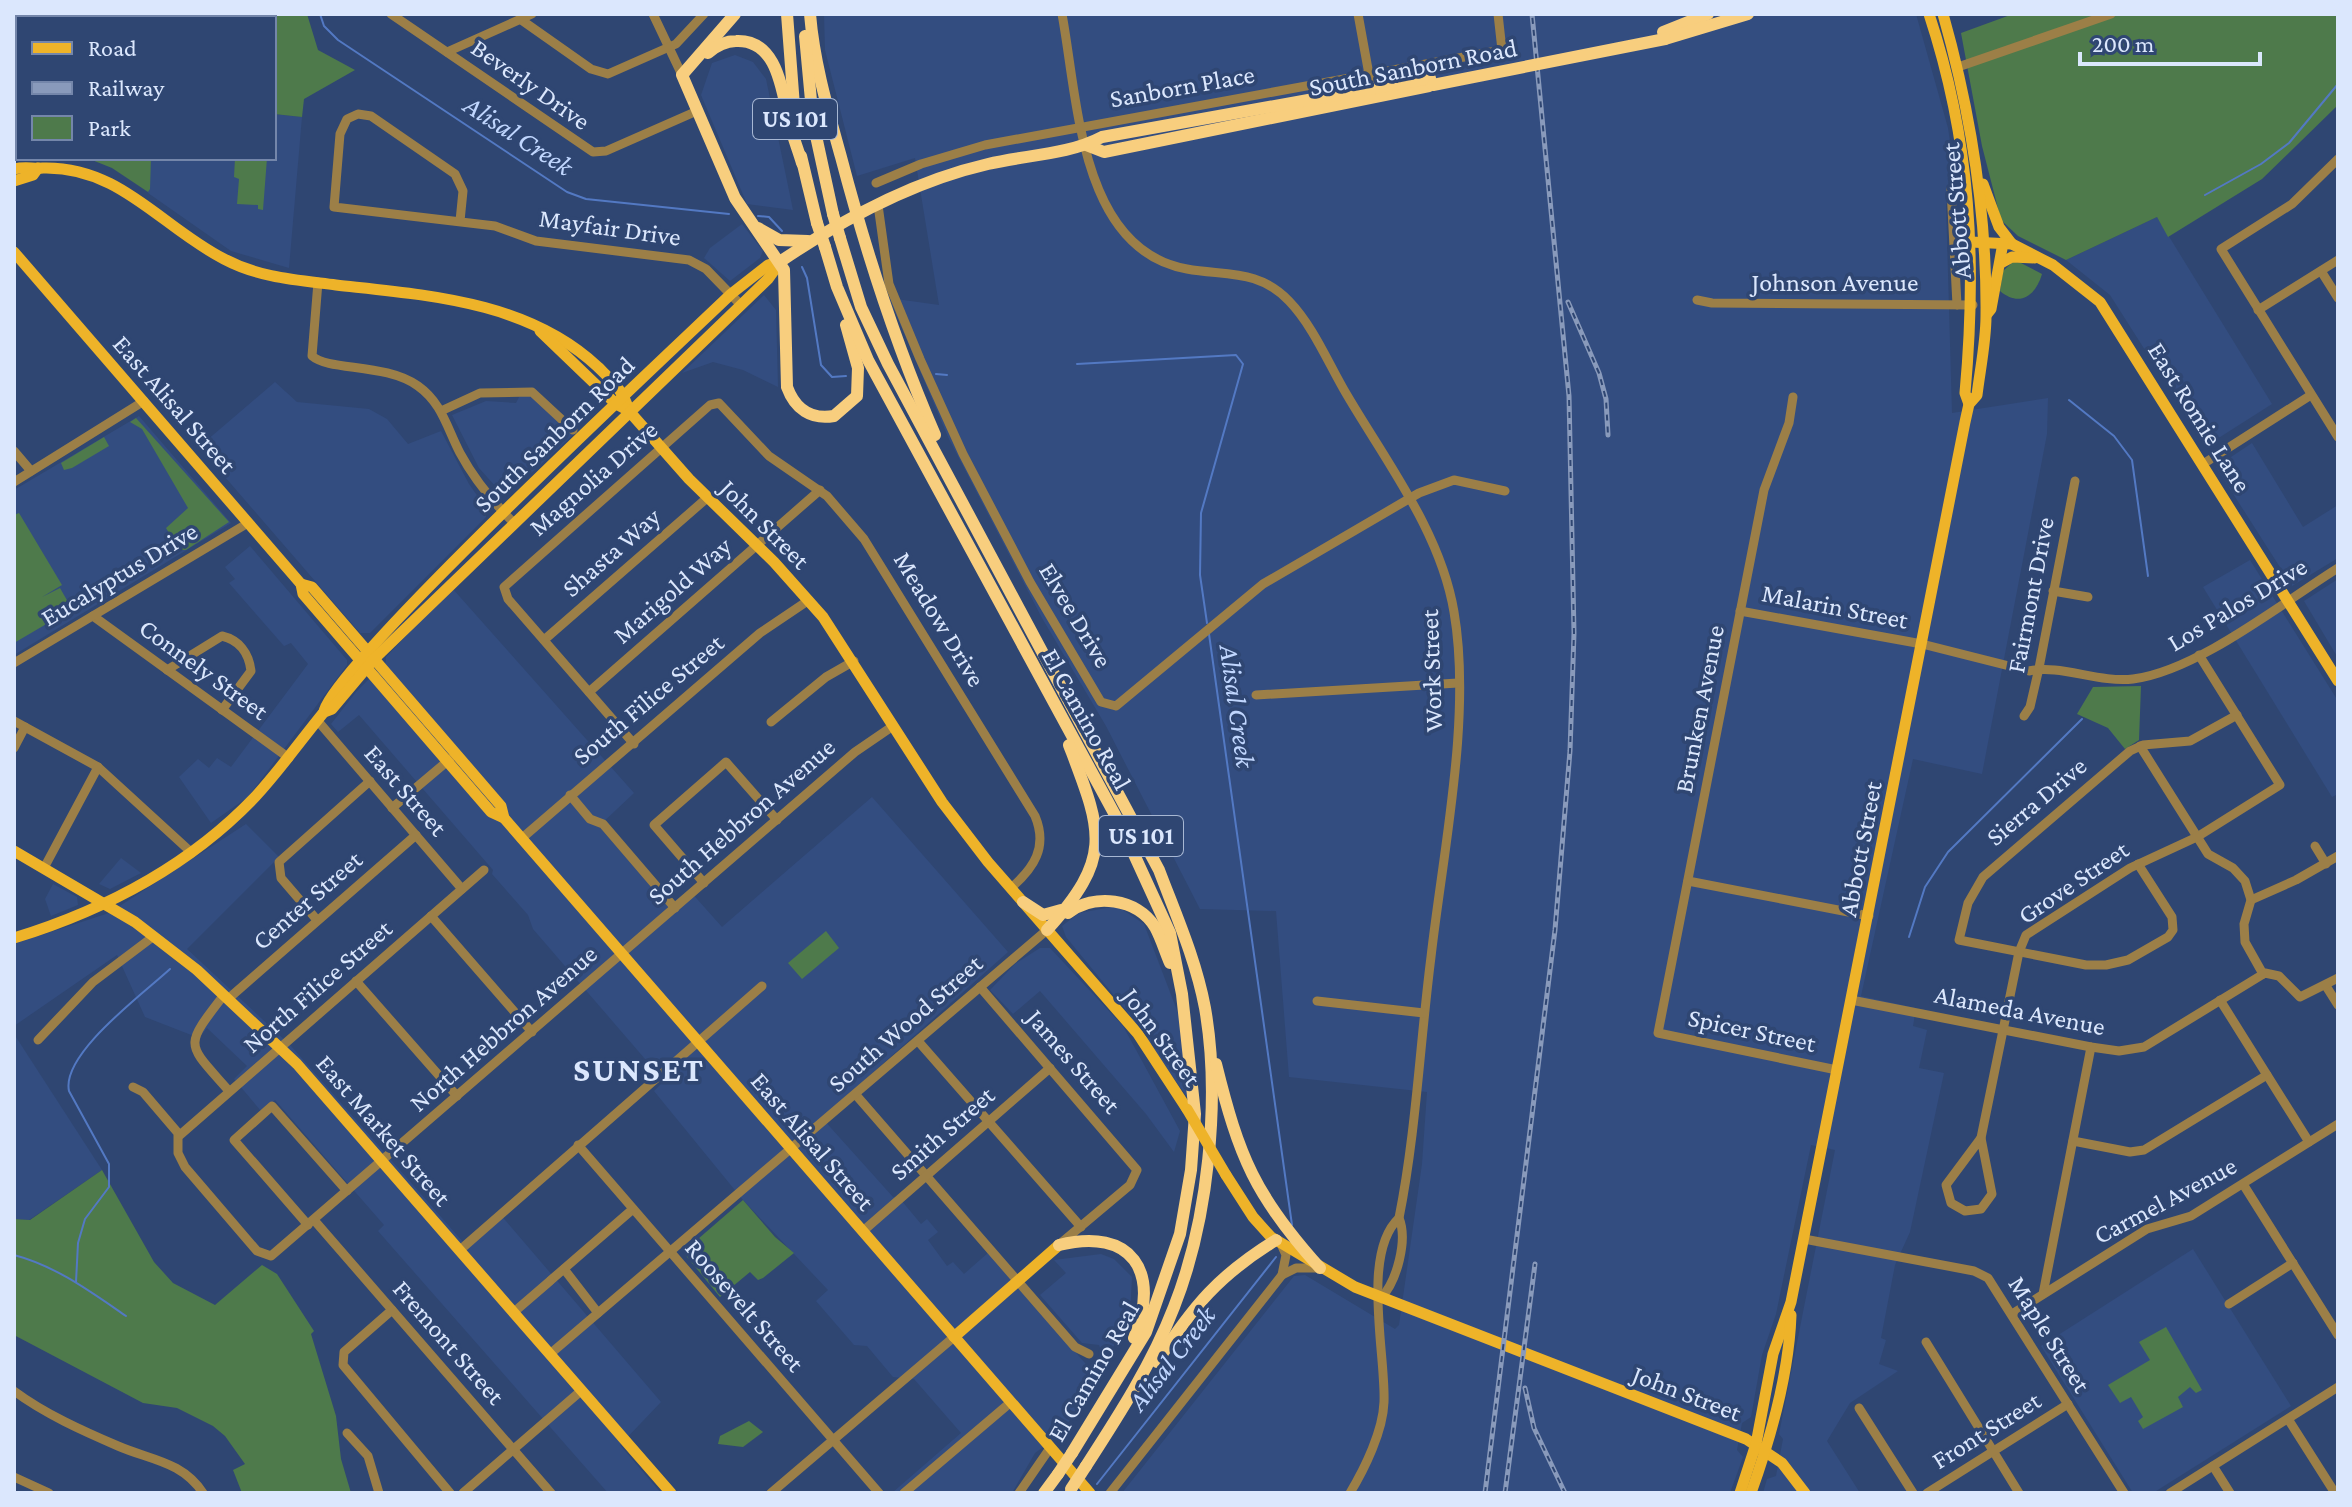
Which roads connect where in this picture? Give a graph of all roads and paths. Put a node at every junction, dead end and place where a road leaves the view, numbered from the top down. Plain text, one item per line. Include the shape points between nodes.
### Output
1 (391, 14) edge
2 (532, 14) edge
3 (653, 14) edge
4 (704, 14) edge
5 (735, 14) edge
6 (787, 14) edge
7 (807, 14) edge
8 (1062, 14) edge
9 (1358, 14) edge
10 (1498, 14) edge
11 (1708, 14) edge
12 (1748, 14) edge
13 (1929, 14) edge
14 (1943, 14) edge
15 (2111, 14) edge
16 (520, 19) junction
17 (1663, 36) junction
18 (669, 49) junction
19 (447, 52) junction
20 (1958, 67) junction
21 (682, 75) junction
22 (1370, 81) junction
23 (1431, 82) junction
24 (690, 95) junction
25 (697, 111) junction
26 (1083, 127) junction
27 (1086, 145) junction
28 (2338, 159) edge
29 (37, 163) edge
30 (802, 163) junction
31 (14, 169) edge
32 (1979, 173) junction
33 (14, 181) edge
34 (876, 183) dead end
35 (1951, 189) dead end
36 (878, 205) junction
37 (856, 216) junction
38 (460, 221) junction
39 (750, 223) junction
40 (811, 241) junction
41 (1976, 242) junction
42 (2008, 244) junction
43 (15, 251) edge
44 (2041, 258) junction
45 (2338, 260) edge
46 (781, 261) junction
47 (2001, 263) junction
48 (2321, 271) junction
49 (318, 282) junction
50 (837, 287) junction
51 (731, 294) junction
52 (2338, 298) edge
53 (1697, 300) dead end
54 (740, 304) junction
55 (1957, 305) junction
56 (1973, 305) junction
57 (2258, 310) junction
58 (1987, 315) junction
59 (2311, 395) junction
60 (1793, 397) dead end
61 (621, 400) junction
62 (144, 401) junction
63 (1969, 404) junction
64 (725, 406) joint
65 (441, 411) junction
66 (629, 411) junction
67 (573, 430) dead end
68 (2338, 437) edge
69 (661, 447) junction
70 (14, 451) edge
71 (2203, 464) junction
72 (31, 471) junction
73 (947, 472) junction
74 (2075, 481) dead end
75 (14, 482) edge
76 (820, 490) junction
77 (1505, 491) dead end
78 (707, 498) junction
79 (1408, 499) junction
80 (508, 518) junction
81 (248, 523) junction
82 (757, 546) junction
83 (2338, 568) edge
84 (2053, 591) junction
85 (2088, 597) dead end
86 (809, 600) junction
87 (2287, 600) junction
88 (1740, 611) junction
89 (93, 616) junction
90 (544, 640) junction
91 (1922, 644) junction
92 (2199, 655) junction
93 (366, 660) junction
94 (854, 661) junction
95 (14, 663) edge
96 (2039, 668) junction
97 (167, 670) junction
98 (2338, 681) edge
99 (1458, 683) junction
100 (589, 692) junction
101 (1256, 695) dead end
102 (1053, 704) junction
103 (222, 710) junction
104 (2237, 715) junction
105 (321, 716) junction
106 (2024, 716) dead end
107 (14, 721) edge
108 (771, 722) dead end
109 (893, 726) junction
110 (25, 727) junction
111 (634, 744) junction
112 (2140, 746) junction
113 (14, 748) edge
114 (289, 758) junction
115 (451, 758) junction
116 (98, 767) junction
117 (370, 781) junction
118 (570, 795) junction
119 (392, 808) junction
120 (777, 820) junction
121 (416, 835) junction
122 (2197, 837) junction
123 (521, 839) junction
124 (2315, 846) dead end
125 (14, 851) edge
126 (192, 853) junction
127 (2338, 856) edge
128 (2138, 864) junction
129 (2326, 864) junction
130 (44, 868) junction
131 (484, 870) dead end
132 (1688, 881) junction
133 (704, 883) junction
134 (1011, 888) junction
135 (462, 889) junction
136 (2251, 900) junction
137 (1023, 902) junction
138 (108, 903) junction
139 (1070, 904) junction
140 (675, 908) junction
141 (431, 916) junction
142 (1869, 916) junction
143 (317, 920) junction
144 (1047, 930) junction
145 (154, 936) junction
146 (14, 938) edge
147 (2019, 952) junction
148 (621, 954) junction
149 (2263, 974) junction
150 (2338, 978) edge
151 (356, 981) junction
152 (762, 986) dead end
153 (2326, 986) junction
154 (980, 987) junction
155 (1182, 994) junction
156 (226, 997) junction
157 (1851, 1000) junction
158 (2220, 1000) junction
159 (1317, 1001) dead end
160 (2338, 1005) edge
161 (1424, 1013) junction
162 (2004, 1030) junction
163 (532, 1032) junction
164 (1658, 1033) joint
165 (38, 1040) dead end
166 (918, 1041) junction
167 (697, 1042) junction
168 (1211, 1046) junction
169 (280, 1047) junction
170 (2091, 1047) junction
171 (1050, 1068) junction
172 (1837, 1070) junction
173 (2267, 1075) junction
174 (133, 1087) dead end
175 (229, 1091) junction
176 (856, 1095) junction
177 (457, 1096) junction
178 (988, 1122) junction
179 (2338, 1124) edge
180 (180, 1135) junction
181 (1981, 1138) junction
182 (2073, 1141) junction
183 (2309, 1142) junction
184 (578, 1145) junction
185 (792, 1150) junction
186 (1971, 1154) junction
187 (1983, 1157) junction
188 (382, 1161) junction
189 (926, 1176) junction
190 (2243, 1184) junction
191 (347, 1191) junction
192 (633, 1209) junction
193 (1399, 1218) junction
194 (311, 1222) junction
195 (1081, 1227) junction
196 (863, 1231) junction
197 (1804, 1239) junction
198 (1278, 1242) junction
199 (1059, 1245) junction
200 (460, 1250) junction
201 (671, 1253) junction
202 (2293, 1263) junction
203 (1320, 1268) junction
204 (564, 1269) junction
205 (1282, 1275) junction
206 (1018, 1281) junction
207 (2043, 1294) junction
208 (1381, 1298) junction
209 (2229, 1304) dead end
210 (392, 1310) junction
211 (514, 1312) junction
212 (598, 1313) junction
213 (2012, 1314) junction
214 (2338, 1335) edge
215 (954, 1337) junction
216 (1926, 1342) dead end
217 (550, 1354) junction
218 (1089, 1354) dead end
219 (1117, 1381) junction
220 (2338, 1387) edge
221 (582, 1390) junction
222 (1135, 1390) junction
223 (14, 1391) edge
224 (1011, 1402) junction
225 (2068, 1404) junction
226 (1859, 1408) dead end
227 (2288, 1419) junction
228 (347, 1433) dead end
229 (833, 1440) junction
230 (1761, 1447) junction
231 (1050, 1448) junction
232 (514, 1450) junction
233 (1992, 1451) junction
234 (2213, 1466) junction
235 (14, 1477) edge
236 (1069, 1491) edge
237 (49, 1493) edge
238 (203, 1493) edge
239 (379, 1493) edge
240 (450, 1493) edge
241 (463, 1493) edge
242 (551, 1493) edge
243 (671, 1493) edge
244 (771, 1493) edge
245 (879, 1493) edge
246 (904, 1493) edge
247 (1019, 1493) edge
248 (1044, 1493) edge
249 (1090, 1493) edge
250 (1110, 1493) edge
251 (1350, 1493) edge
252 (1740, 1493) edge
253 (1751, 1493) edge
254 (1805, 1493) edge
255 (1913, 1493) edge
256 (1927, 1493) edge
257 (2019, 1493) edge
258 (2124, 1493) edge
259 (2170, 1493) edge
260 (2230, 1493) edge
261 (2335, 1493) edge

1 - 19 street, Beverly Drive
2 - 16 street
3 - 18 street
4 - 18 street
5 - 21 highway
6 - 30 highway, El Camino Real / US 101
7 - 37 highway
7 - 73 highway, El Camino Real / US 101, bridge via 813,122 861,307
8 - 26 street, Work Street
9 - 22 street
10 - 22 street, Sanborn Place via 1502,50
11 - 17 highway, South Sanborn Road
12 - 17 highway, South Sanborn Road
13 - 41 main road, Abbott Street via 1959,127
14 - 20 main road, Abbott Street
15 - 20 street
16 - 18 street via 603,74
16 - 19 street
17 - 23 highway, South Sanborn Road, bridge
18 - 21 street
19 - 25 street, Beverly Drive via 595,152
20 - 32 main road, Abbott Street
21 - 24 highway
22 - 23 highway, South Sanborn Road
22 - 26 street, Sanborn Place
22 - 27 highway, South Sanborn Road via 1102,137
23 - 27 highway, South Sanborn Road via 1104,152
24 - 25 highway
24 - 30 highway via 695,72 714,48 738,40 757,46 777,73
25 - 39 highway
26 - 27 street, Work Street
26 - 34 street, Sanborn Place via 970,149
27 - 36 highway, South Sanborn Road via 987,164
27 - 79 street, Work Street via 1106,212 1141,250 1187,269 1251,276 1289,300
28 - 57 street via 2292,204 2221,249
29 - 31 main road, John Street
29 - 33 main road via 33,175
29 - 49 main road, John Street via 103,178 231,262 271,277
30 - 50 highway, El Camino Real / US 101, bridge
32 - 41 main road, Abbott Street
32 - 42 main road
35 - 55 street
36 - 37 highway, South Sanborn Road
36 - 79 street, Elvee Drive via 889,284 920,359 1030,582 1101,702 1116,706 1263,584
37 - 40 highway, South Sanborn Road
37 - 73 highway via 888,319
38 - 38 street, Mayfair Drive via 334,207 340,134 347,119 371,116 455,174 463,191
38 - 51 street, Mayfair Drive via 503,228 543,243 689,260
39 - 40 highway via 779,240
39 - 46 highway
40 - 46 highway, South Sanborn Road
41 - 42 main road, East Romie Lane
41 - 56 main road, Abbott Street
41 - 58 main road, Abbott Street
42 - 44 main road, East Romie Lane
42 - 47 main road
43 - 62 main road, East Alisal Street
44 - 47 main road via 2012,257
44 - 71 main road, East Romie Lane via 2080,283 2105,308
45 - 48 street
46 - 50 highway via 786,276 787,387 798,407 817,417 843,411 859,386
46 - 51 main road, South Sanborn Road
46 - 54 main road, South Sanborn Road
47 - 58 main road
48 - 52 street
48 - 57 street
49 - 61 main road, John Street via 459,300 502,313 540,331
49 - 65 street via 310,350 314,359 400,375
50 - 102 highway, El Camino Real / US 101 via 868,360
51 - 54 street, Mayfair Drive
51 - 61 main road, South Sanborn Road
53 - 55 street, Johnson Avenue
54 - 66 main road, South Sanborn Road
55 - 56 street, Johnson Avenue
56 - 63 main road, Abbott Street via 1965,393
57 - 59 street
58 - 63 main road, Abbott Street via 1977,395
59 - 68 street
59 - 71 street
60 - 88 street, Brunken Avenue via 1764,490
61 - 66 main road, John Street
61 - 80 main road, South Sanborn Road
62 - 72 street
62 - 81 main road, East Alisal Street
63 - 91 main road, Abbott Street
64 - 69 street, Magnolia Drive via 710,405
64 - 76 street, Meadow Drive via 764,453
65 - 67 street via 480,393 532,392
65 - 80 street via 474,475
66 - 69 main road, John Street
66 - 80 main road, South Sanborn Road
69 - 78 main road, John Street
69 - 90 street, Magnolia Drive via 507,581 508,599
70 - 72 street
71 - 87 main road, East Romie Lane
72 - 75 street
73 - 168 highway, El Camino Real / US 101 via 1159,870 1189,947
74 - 84 street, Fairmont Drive
76 - 82 street, Marigold Way
76 - 134 street, Meadow Drive via 876,556 1035,816 1041,836 1037,859
77 - 79 street, Elvee Drive via 1454,480
78 - 82 main road, John Street
78 - 90 street, Shasta Way
79 - 99 street, Work Street via 1439,557 1449,589 1458,641
80 - 93 main road, South Sanborn Road
81 - 89 street, Eucalyptus Drive
81 - 93 main road, East Alisal Street via 301,584 303,594
82 - 86 main road, John Street
82 - 100 street, Marigold Way
83 - 87 street, Los Palos Drive
84 - 85 street
84 - 96 street, Fairmont Drive
86 - 94 main road, John Street
86 - 111 street, South Filice Street via 760,633
87 - 92 street, Los Palos Drive
87 - 98 main road, East Romie Lane
88 - 91 street, Malarin Street
88 - 132 street, Brunken Avenue
89 - 95 street, Eucalyptus Drive
89 - 97 street, Connely Street
90 - 100 street
91 - 96 street, Los Palos Drive via 2029,671
91 - 142 main road, Abbott Street
92 - 96 street, Los Palos Drive via 2166,671 2127,679
92 - 104 street
93 - 105 main road, South Sanborn Road via 332,709
93 - 115 main road, East Alisal Street
94 - 108 street
94 - 109 main road, John Street
96 - 106 street, Fairmont Drive
97 - 103 street, Connely Street
97 - 103 street via 222,636 233,639 249,657 251,671
99 - 101 street
99 - 161 street, Work Street
100 - 111 street
102 - 139 highway via 1095,822 1090,872
102 - 155 highway, El Camino Real / US 101 via 1154,895 1170,933
103 - 114 street, Connely Street
104 - 112 street via 2190,741
104 - 122 street, Grove Street via 2280,785
105 - 114 main road, South Sanborn Road
105 - 117 street, East Street
107 - 110 street
109 - 120 street, South Hebbron Avenue via 860,747
109 - 134 main road, John Street via 942,802
110 - 113 street
110 - 116 street
111 - 118 street, South Filice Street
112 - 122 street
112 - 147 street, Sierra Drive via 1997,863 1972,894 1959,940
114 - 126 main road, South Sanborn Road via 252,800
115 - 119 street
115 - 123 main road, East Alisal Street via 501,806
116 - 126 street
116 - 130 street
117 - 119 street, East Street
117 - 143 street via 279,862 281,878
118 - 123 street, South Filice Street
118 - 140 street via 590,819 603,824
119 - 121 street, East Street
120 - 133 street, South Hebbron Avenue
120 - 133 street via 726,762 654,825
121 - 135 street, East Street
121 - 143 street, Center Street
122 - 128 street, Grove Street
122 - 136 street via 2211,857 2242,876
123 - 148 main road, East Alisal Street
124 - 129 street
125 - 130 main road, East Market Street
126 - 138 main road, South Sanborn Road
127 - 129 street
128 - 147 street, Grove Street via 2031,930
128 - 147 street via 2172,917 2168,937 2134,957 2106,965
129 - 136 street
130 - 138 main road, East Market Street
131 - 135 street, North Filice Street
132 - 142 street
132 - 164 street, Brunken Avenue
133 - 140 street, South Hebbron Avenue
134 - 137 main road, John Street
135 - 141 street, North Filice Street
136 - 149 street via 2245,942
137 - 139 highway via 1045,915
137 - 144 main road, John Street
138 - 145 main road, East Market Street
138 - 146 main road, South Sanborn Road
139 - 144 highway
140 - 148 street, South Hebbron Avenue
141 - 151 street, North Filice Street
141 - 163 street
142 - 157 main road, Abbott Street
143 - 156 street, Center Street
144 - 154 street, South Wood Street
144 - 155 highway via 1075,908 1123,903 1155,928
144 - 198 main road, John Street, bridge via 1138,1034 1253,1217
145 - 156 main road, East Market Street
145 - 165 street via 93,982
147 - 162 street, Grove Street
148 - 163 street, North Hebbron Avenue
148 - 167 main road, East Alisal Street
149 - 153 street via 2276,973 2300,997
149 - 158 street, Alameda Avenue
150 - 153 street
151 - 169 street, North Filice Street
151 - 177 street
152 - 167 street
153 - 160 street
154 - 166 street, South Wood Street
154 - 171 street, James Street
155 - 219 highway, El Camino Real / US 101 via 1195,1114 1184,1216 1153,1316
156 - 169 main road, East Market Street
156 - 175 street, Center Street via 193,1042 196,1053
157 - 162 street, Alameda Avenue
157 - 172 main road, Abbott Street
158 - 170 street, Alameda Avenue via 2144,1047
158 - 173 street
159 - 161 street
161 - 193 street, Work Street
162 - 170 street, Alameda Avenue
162 - 181 street, Grove Street
163 - 177 street, North Hebbron Avenue
164 - 172 street, Spicer Street
166 - 176 street, South Wood Street
166 - 178 street
167 - 184 street
167 - 185 main road, East Alisal Street
168 - 203 highway via 1229,1121 1258,1188
168 - 222 highway, El Camino Real / US 101 via 1211,1123 1198,1223 1174,1307
169 - 175 street, North Filice Street
169 - 188 main road, East Market Street
170 - 182 street
171 - 178 street, Smith Street
171 - 195 street, James Street via 1134,1164 1137,1174
172 - 197 main road, Abbott Street
173 - 182 street via 2148,1149 2130,1152
173 - 183 street
174 - 180 street
175 - 180 street, North Filice Street
176 - 185 street, South Wood Street
176 - 189 street
177 - 188 street, North Hebbron Avenue
178 - 189 street, Smith Street
178 - 195 street
179 - 183 street, Carmel Avenue
180 - 194 street, North Hebbron Avenue via 178,1153 185,1167 266,1257
181 - 186 street, Grove Street
181 - 187 street, Grove Street
182 - 207 street
183 - 190 street, Carmel Avenue
184 - 192 street, Roosevelt Street
184 - 200 street
185 - 196 main road, East Alisal Street
185 - 201 street, South Wood Street
186 - 187 street
186 - 187 street, Grove Street via 1946,1185 1951,1203 1965,1211 1981,1209 1992,1194
188 - 191 street, North Hebbron Avenue
188 - 200 main road, East Market Street
189 - 196 street, Smith Street
189 - 206 street
190 - 202 street
190 - 207 street, Carmel Avenue via 2191,1216 2147,1229
191 - 194 street, North Hebbron Avenue
191 - 194 street, Fremont Street via 272,1106 234,1140
192 - 201 street, Roosevelt Street
192 - 204 street
193 - 208 street, Work Street via 1391,1226 1378,1275
193 - 208 street, Work Street via 1404,1230 1391,1287
194 - 210 street, Fremont Street
195 - 199 street
196 - 215 main road, East Alisal Street
197 - 213 street, Maple Street via 1980,1273
197 - 230 main road, Abbott Street via 1773,1354
198 - 203 main road, John Street
198 - 205 street via 1286,1255
198 - 222 highway via 1232,1269 1206,1292
199 - 206 main road
199 - 219 highway via 1087,1239 1109,1242 1130,1254 1141,1272 1142,1316
200 - 211 main road, East Market Street
201 - 212 street, South Wood Street
201 - 229 street, Roosevelt Street
202 - 209 street
202 - 214 street
203 - 205 street via 1296,1268
203 - 208 main road, John Street
204 - 211 street
204 - 212 street
205 - 250 street
206 - 215 main road
206 - 218 street via 1075,1347
207 - 213 street, Carmel Avenue
208 - 230 main road, John Street
208 - 251 street, Work Street via 1377,1317 1383,1411
210 - 232 street, Fremont Street
210 - 240 street via 344,1352 343,1365
211 - 217 main road, East Market Street
212 - 217 street, South Wood Street
213 - 225 street, Maple Street
215 - 224 main road, East Alisal Street
215 - 229 street
216 - 233 street
217 - 221 main road, East Market Street
219 - 248 highway, El Camino Real / US 101, bridge
220 - 227 street
221 - 232 street
221 - 243 main road, East Market Street
222 - 236 highway, El Camino Real / US 101, bridge
223 - 238 street via 112,1443 172,1464
224 - 231 main road, East Alisal Street
224 - 246 street
225 - 233 street, Front Street
225 - 258 street, Maple Street
226 - 255 street
227 - 234 street
227 - 261 street
228 - 239 street via 368,1456
229 - 244 street
229 - 245 street, Roosevelt Street
230 - 252 main road, Abbott Street
230 - 253 main road, Abbott Street
230 - 254 main road, John Street via 1782,1463
231 - 247 street
231 - 249 main road, East Alisal Street
232 - 241 street
232 - 242 street, Fremont Street
233 - 256 street, Front Street
233 - 257 street
234 - 259 street
234 - 260 street
235 - 237 street

